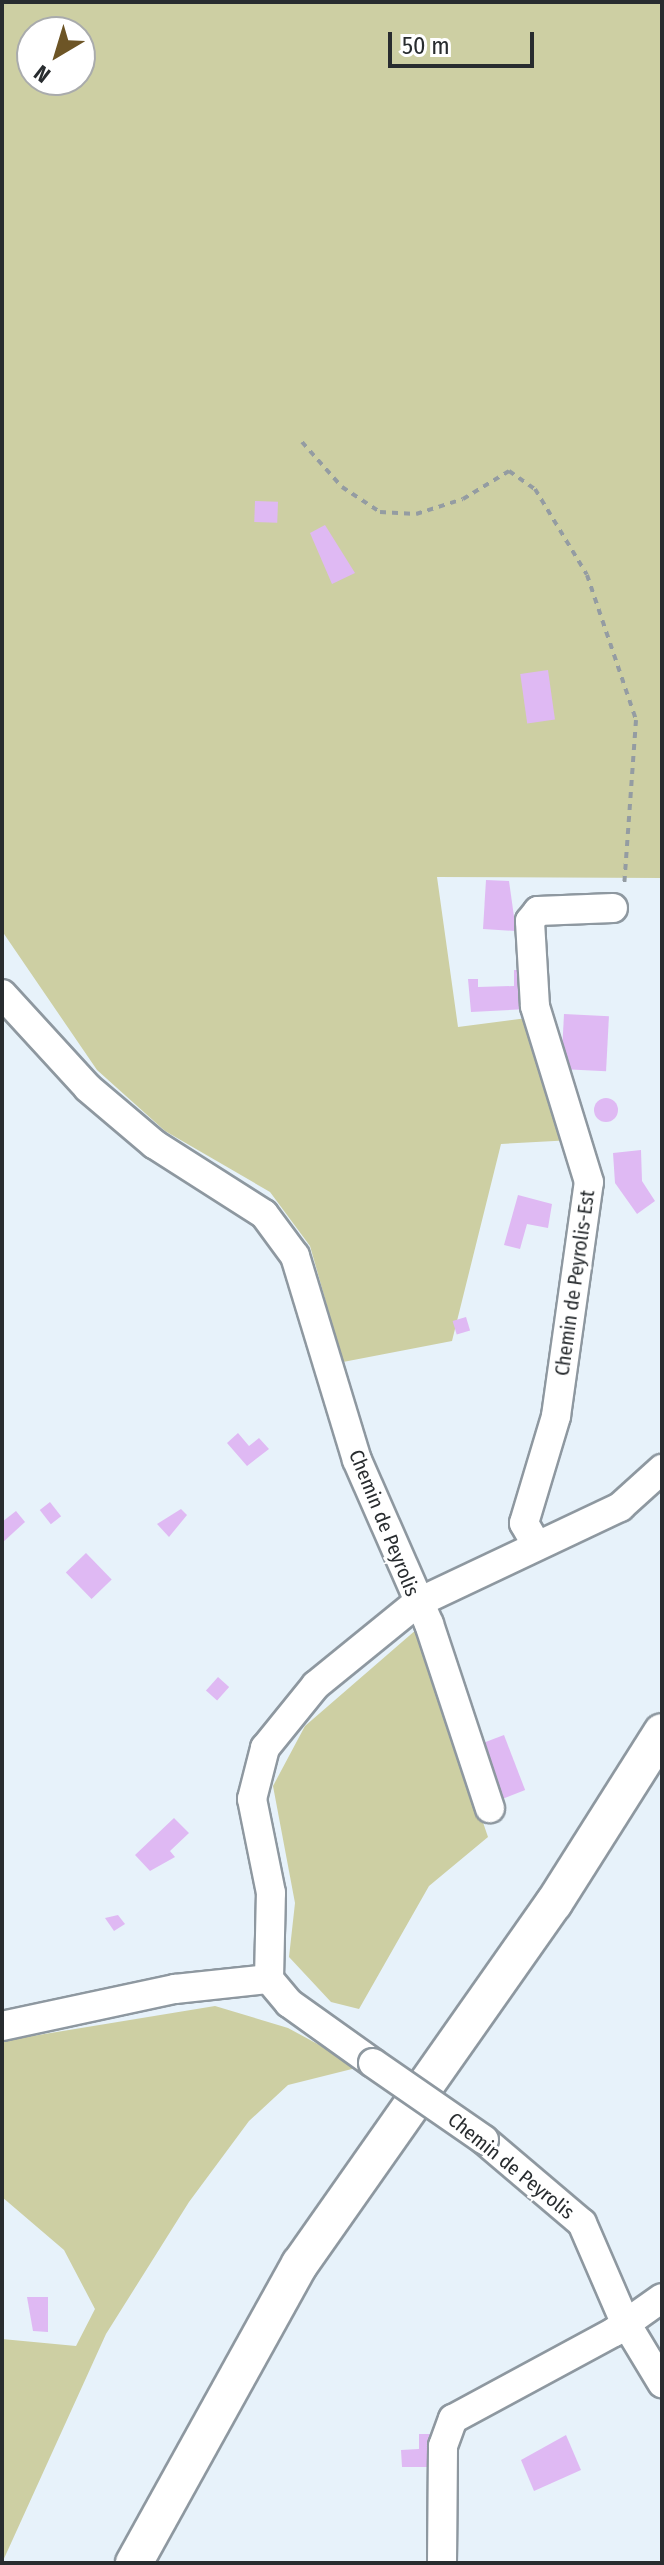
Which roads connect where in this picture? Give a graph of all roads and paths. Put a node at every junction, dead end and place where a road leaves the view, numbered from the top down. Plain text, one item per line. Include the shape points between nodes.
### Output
1 (302, 442) dead end
2 (613, 908) joint
3 (2, 994) edge
4 (662, 1469) edge
5 (536, 1544) junction
6 (417, 1603) junction
7 (662, 1732) edge
8 (490, 1808) dead end
9 (269, 1979) junction
10 (2, 2026) edge
11 (662, 2298) edge
12 (624, 2320) junction
13 (662, 2383) edge
14 (134, 2563) edge
15 (442, 2563) edge

1 - 2 path via 342,487 380,512 416,514 463,499 509,471 535,489 587,575 636,720 624,890
2 - 5 street, Chemin de Peyrolis-Est via 538,911 530,921 535,1006 589,1182 556,1416 524,1523
3 - 6 street, Chemin de Peyrolis via 88,1088 154,1144 264,1214 295,1256 357,1460
4 - 5 street via 620,1507
5 - 6 street
6 - 8 street
6 - 9 street, Chemin de Peyrolis via 316,1685 265,1748 252,1799 271,1893
7 - 14 main road via 554,1903 300,2264
9 - 10 street via 175,1989
9 - 12 street, Chemin de Peyrolis, bridge via 289,2003 484,2140 582,2223
11 - 12 street
12 - 13 street, Chemin de Peyrolis
12 - 15 street via 453,2419 443,2446

